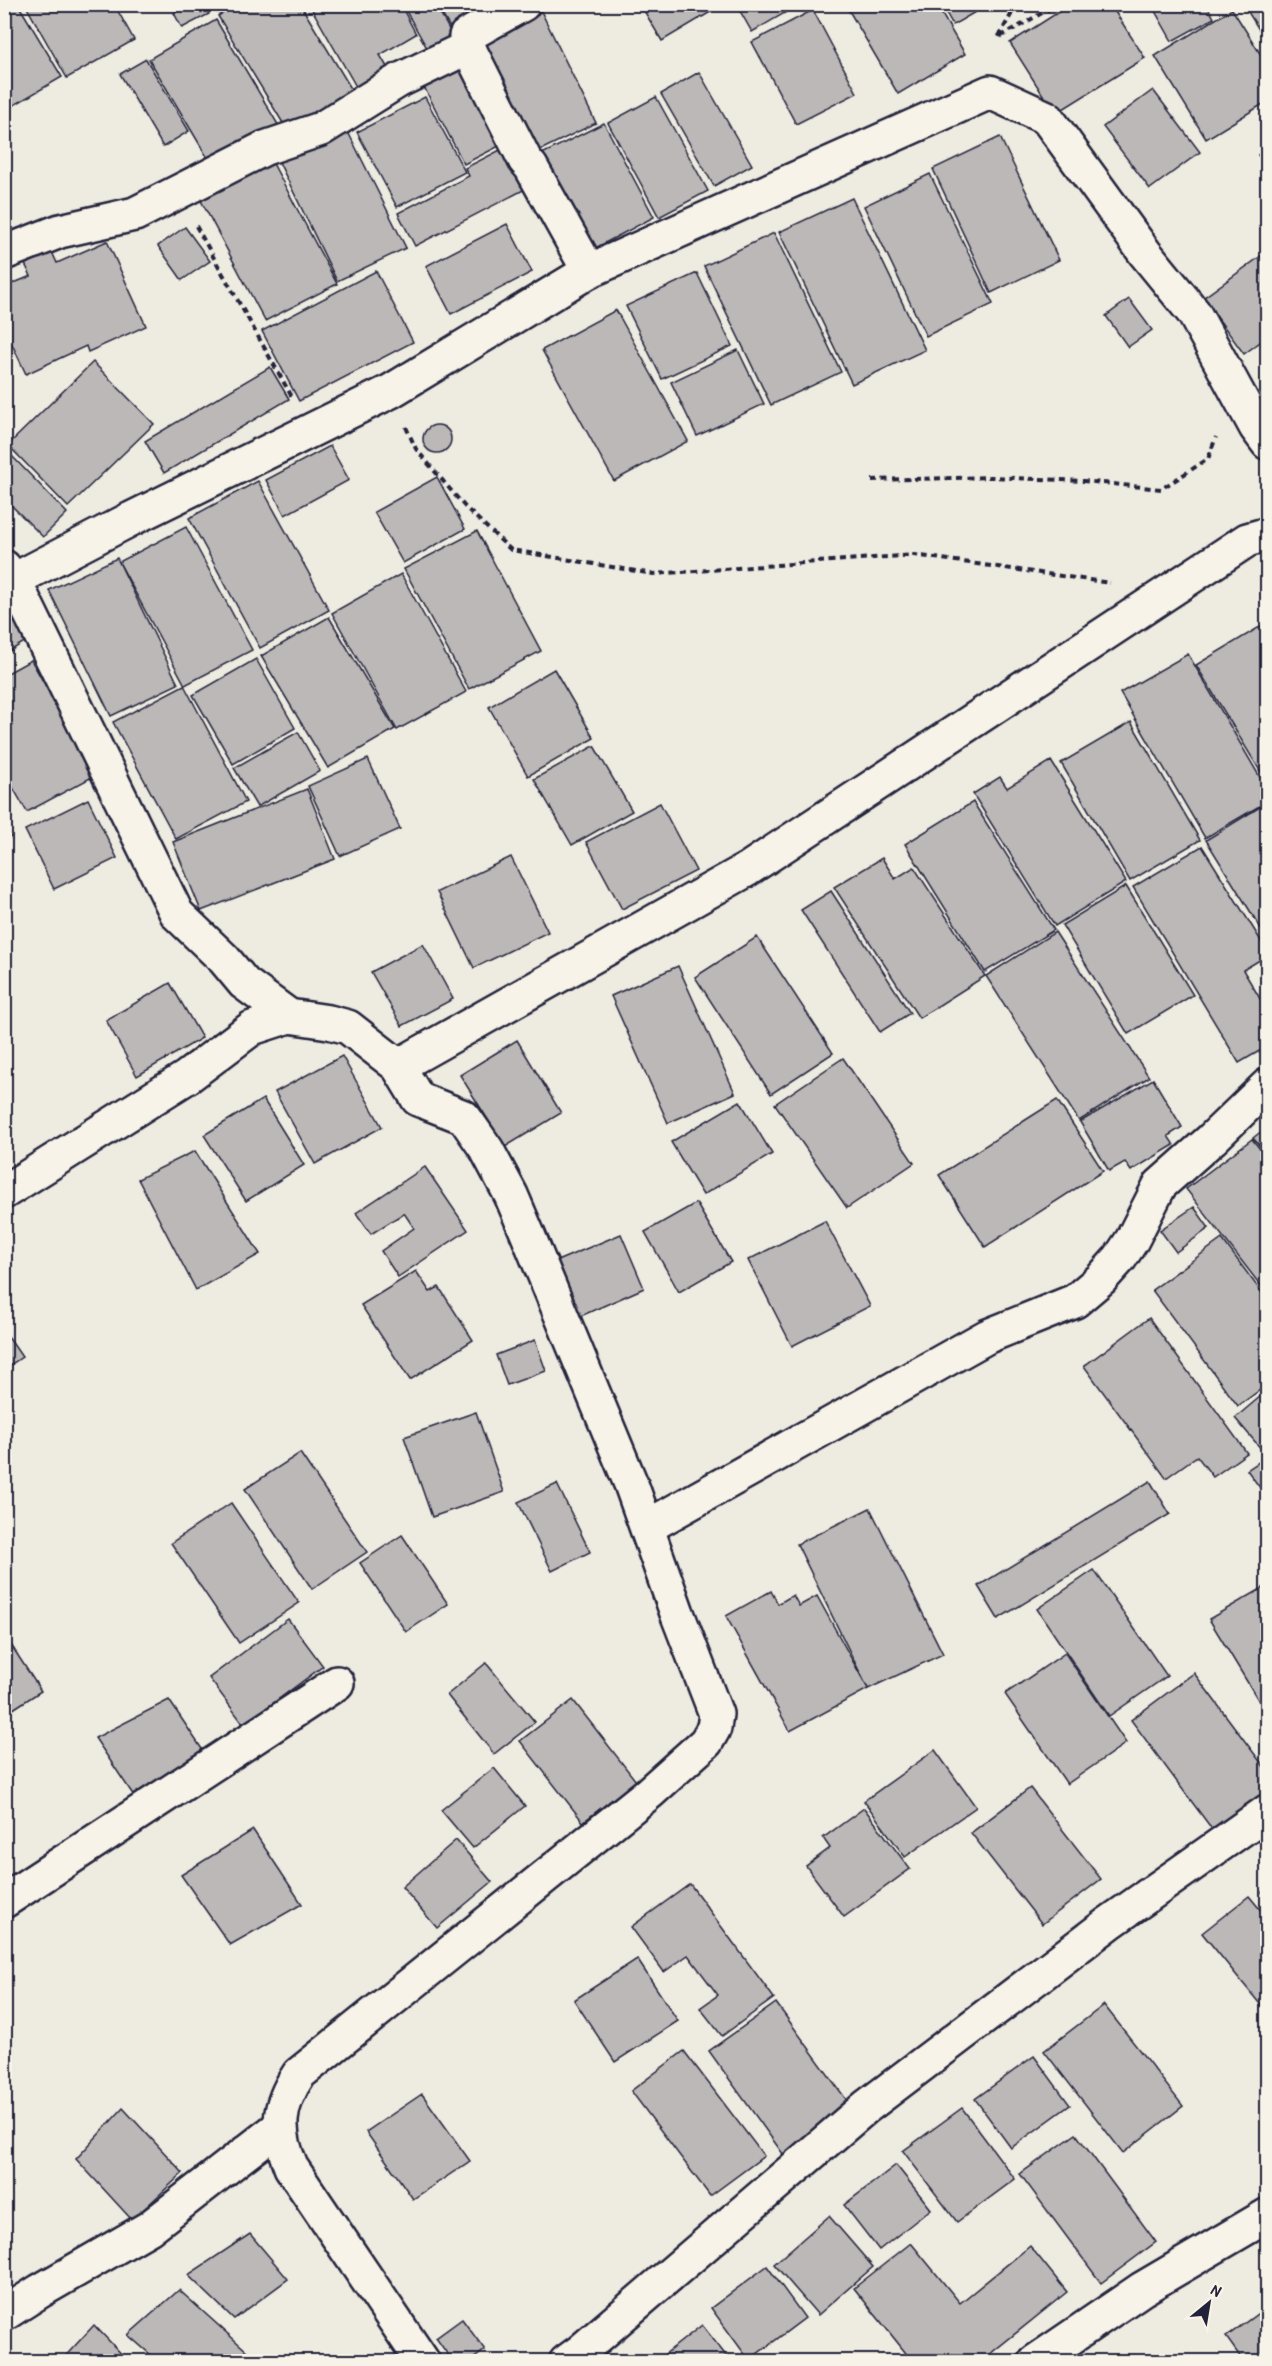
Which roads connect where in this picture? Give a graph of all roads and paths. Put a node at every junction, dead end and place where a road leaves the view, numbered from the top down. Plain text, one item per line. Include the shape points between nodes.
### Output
1 (523, 4) edge
2 (1017, 4) edge
3 (1058, 4) edge
4 (468, 47) junction
5 (178, 194) junction
6 (4, 253) edge
7 (589, 271) junction
8 (1234, 386) junction
9 (391, 392) junction
10 (303, 436) junction
11 (1268, 443) edge
12 (872, 480) dead end
13 (1268, 534) edge
14 (9, 574) edge
15 (1170, 591) junction
16 (289, 1016) junction
17 (398, 1066) junction
18 (1268, 1085) edge
19 (4, 1192) edge
20 (647, 1527) junction
21 (337, 1683) dead end
22 (1268, 1811) edge
23 (4, 1901) edge
24 (279, 2127) junction
25 (1268, 2215) edge
26 (4, 2314) edge
27 (423, 2361) edge
28 (566, 2361) edge
29 (1035, 2361) edge

1 - 4 street via 466,36
2 - 3 path via 998,38
4 - 5 street via 398,81 321,129 265,148
4 - 7 street via 525,160
5 - 6 street via 135,214 60,231
5 - 10 path via 296,403
7 - 8 street via 990,92 1047,118 1145,253 1194,313
7 - 9 street
8 - 11 street
8 - 12 path via 1208,459 1161,489 992,477
9 - 10 street
9 - 15 path via 416,449 465,507 511,550 654,574 914,555
10 - 14 street
13 - 15 street via 1247,540
14 - 16 street via 177,914 244,983
15 - 17 street via 748,869
16 - 17 street via 348,1027
16 - 19 street via 252,1028 188,1077
17 - 20 street via 418,1099 464,1117 487,1150 524,1225
18 - 20 street via 1160,1185 1120,1258 1075,1301 988,1336
20 - 24 street via 713,1703 716,1722 706,1742 649,1793 299,2074 287,2092
21 - 23 street
22 - 28 street via 1109,1923 866,2107
24 - 26 street via 149,2228
24 - 27 street via 291,2167
25 - 29 street via 1142,2289

